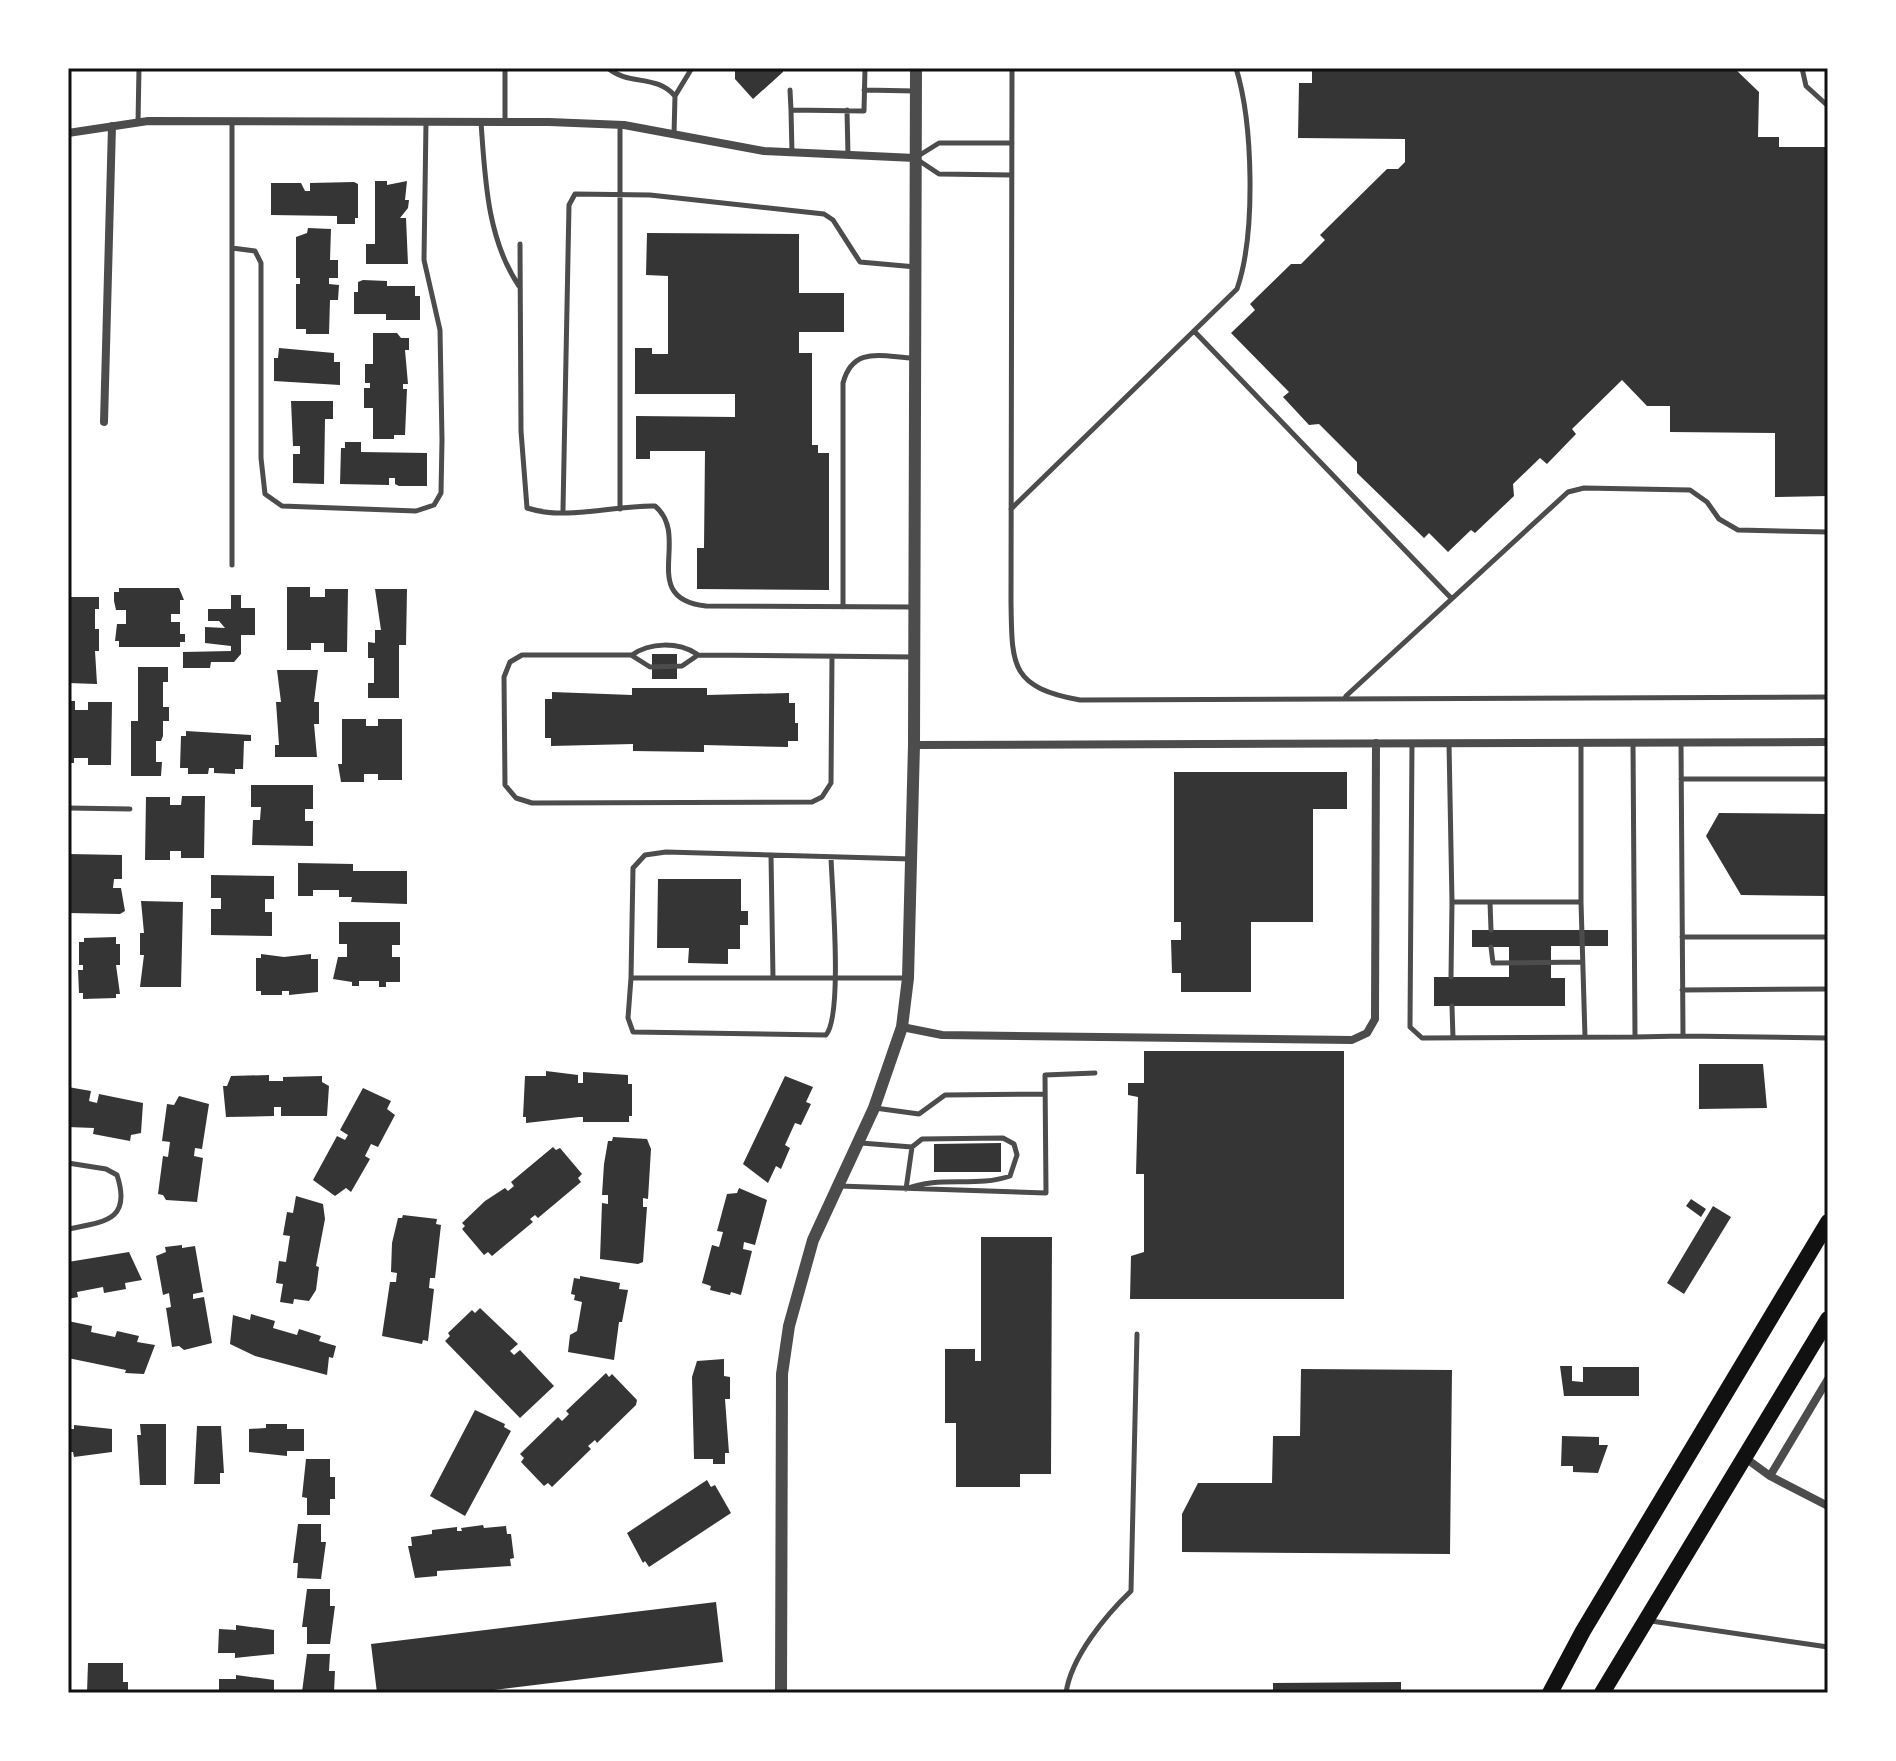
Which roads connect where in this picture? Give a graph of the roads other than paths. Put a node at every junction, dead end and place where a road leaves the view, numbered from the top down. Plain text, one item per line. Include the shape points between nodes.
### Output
1 (139, 68) edge
2 (505, 68) edge
3 (608, 68) edge
4 (692, 68) edge
5 (865, 68) edge
6 (916, 68) edge
7 (1012, 68) edge
8 (1236, 68) edge
9 (1802, 68) edge
10 (790, 90) dead end
11 (864, 90) junction
12 (916, 91) junction
13 (675, 96) junction
14 (1828, 106) edge
15 (791, 110) junction
16 (847, 110) junction
17 (232, 122) junction
18 (426, 122) junction
19 (481, 122) junction
20 (505, 122) junction
21 (138, 123) junction
22 (620, 125) junction
23 (112, 126) junction
24 (68, 133) edge
25 (674, 135) junction
26 (1012, 143) junction
27 (792, 153) junction
28 (848, 156) junction
29 (915, 158) junction
30 (1012, 175) junction
31 (620, 193) junction
32 (520, 244) dead end
33 (232, 248) junction
34 (916, 267) junction
35 (521, 288) junction
36 (1194, 331) junction
37 (915, 358) junction
38 (104, 422) dead end
39 (620, 509) junction
40 (563, 510) junction
41 (1011, 510) junction
42 (1828, 532) edge
43 (232, 565) dead end
44 (1451, 598) junction
45 (843, 607) junction
46 (915, 607) junction
47 (631, 655) junction
48 (698, 655) junction
49 (832, 656) junction
50 (915, 657) junction
51 (1828, 697) edge
52 (1344, 698) junction
53 (1412, 742) junction
54 (1681, 742) junction
55 (1828, 742) edge
56 (1376, 743) junction
57 (1449, 743) junction
58 (1581, 743) junction
59 (1633, 743) junction
60 (914, 745) junction
61 (1681, 779) junction
62 (1828, 779) edge
63 (68, 808) edge
64 (130, 809) dead end
65 (771, 855) junction
66 (831, 857) junction
67 (913, 859) junction
68 (1452, 902) junction
69 (1490, 902) junction
70 (1581, 902) junction
71 (1491, 930) dead end
72 (1682, 937) junction
73 (1828, 937) edge
74 (1491, 947) dead end
75 (1582, 962) junction
76 (1451, 977) dead end
77 (631, 978) junction
78 (773, 978) junction
79 (835, 978) junction
80 (908, 978) junction
81 (1828, 989) edge
82 (1682, 990) junction
83 (1452, 1006) dead end
84 (902, 1027) junction
85 (1683, 1036) junction
86 (1585, 1037) junction
87 (1635, 1037) junction
88 (1453, 1038) junction
89 (1828, 1038) edge
90 (1095, 1073) dead end
91 (1045, 1094) junction
92 (874, 1108) junction
93 (858, 1142) junction
94 (912, 1147) junction
95 (68, 1163) edge
96 (838, 1186) junction
97 (906, 1189) junction
98 (1828, 1222) edge
99 (68, 1229) edge
100 (1828, 1319) edge
101 (1137, 1334) dead end
102 (1828, 1379) edge
103 (1744, 1457) junction
104 (1770, 1476) junction
105 (1828, 1506) edge
106 (1646, 1620) junction
107 (1828, 1647) edge
108 (781, 1693) edge
109 (1066, 1693) edge
110 (1550, 1693) edge
111 (1602, 1693) edge

1 - 21 lane
2 - 20 lane
3 - 13 lane via 624,78 657,81
4 - 13 lane
5 - 11 lane
6 - 12 street
7 - 26 lane
8 - 36 lane via 1248,128 1245,262 1237,289
9 - 14 lane via 1806,86
10 - 15 lane
11 - 12 lane
11 - 16 lane via 864,111
12 - 29 street
13 - 25 lane
15 - 16 lane
15 - 27 lane
16 - 28 lane
17 - 18 street
17 - 21 street
17 - 33 lane
18 - 19 street
18 - 33 lane via 424,260 440,330 442,483 434,505 416,511 282,506 265,494 260,448 261,263 255,251
19 - 20 street
19 - 35 lane via 496,237 504,264
20 - 22 street
21 - 23 street
22 - 25 street
22 - 31 lane
23 - 24 street
23 - 38 street
25 - 27 street
26 - 29 lane via 939,143
26 - 30 lane
27 - 28 street
28 - 29 street
29 - 30 lane via 939,174
29 - 34 street
30 - 41 lane
31 - 34 lane via 824,214 860,262
31 - 39 lane
31 - 40 lane via 575,194 569,205
32 - 35 lane
33 - 43 lane
34 - 37 street
35 - 40 lane via 524,502 532,510
36 - 41 lane
36 - 44 lane
37 - 45 lane via 871,356 847,366
37 - 46 street
39 - 40 lane
39 - 45 lane via 655,506 663,513 670,585 685,602
41 - 52 lane via 1012,652 1027,684 1080,700
42 - 44 lane via 1738,530 1690,490 1577,489 1559,498
44 - 52 lane
45 - 46 lane
46 - 50 street
47 - 48 lane via 645,646 684,646
47 - 48 lane via 650,667 675,667
47 - 49 lane via 522,655 510,662 504,677 503,778 516,798 532,803 812,802 831,783
48 - 49 lane
49 - 50 lane
50 - 60 street
51 - 52 lane
53 - 56 street
53 - 57 street
53 - 88 lane via 1410,1027 1422,1038
54 - 55 street
54 - 59 street
54 - 61 lane
56 - 60 street
56 - 84 street via 1375,1019 1367,1033 1352,1040 942,1035
57 - 58 street
57 - 68 lane
58 - 59 street
58 - 70 lane
59 - 87 lane
60 - 67 street
61 - 62 lane
61 - 72 lane
63 - 64 lane
65 - 66 lane
65 - 77 lane via 666,852 637,860
65 - 78 lane
66 - 67 lane
66 - 79 lane
67 - 80 street
68 - 69 lane
68 - 76 lane
69 - 70 lane
69 - 71 lane
70 - 75 lane
72 - 73 lane
72 - 82 lane
74 - 75 lane via 1493,963
75 - 86 lane
77 - 78 lane
77 - 79 lane via 628,1018 633,1032 817,1037 826,1035 833,1022
78 - 79 lane
79 - 80 lane
80 - 84 street
81 - 82 lane
82 - 85 lane
83 - 88 lane
84 - 92 street
85 - 87 lane
85 - 89 lane
86 - 87 lane
86 - 88 lane
90 - 91 lane via 1045,1075
91 - 92 lane via 945,1095 919,1114
91 - 97 lane via 1046,1193
92 - 93 street
93 - 94 lane
93 - 96 street
94 - 97 lane
94 - 97 lane via 922,1139 1003,1138 1014,1144 1017,1155 1010,1176 993,1182 923,1182
95 - 99 lane via 106,1169 117,1175 121,1187 119,1212 111,1221
96 - 97 lane
96 - 108 street via 803,1271 782,1374
98 - 110 main road
100 - 103 main road
101 - 109 lane via 1131,1591 1071,1670
102 - 104 street
103 - 104 street
103 - 106 main road
104 - 105 street
106 - 107 lane
106 - 111 main road

